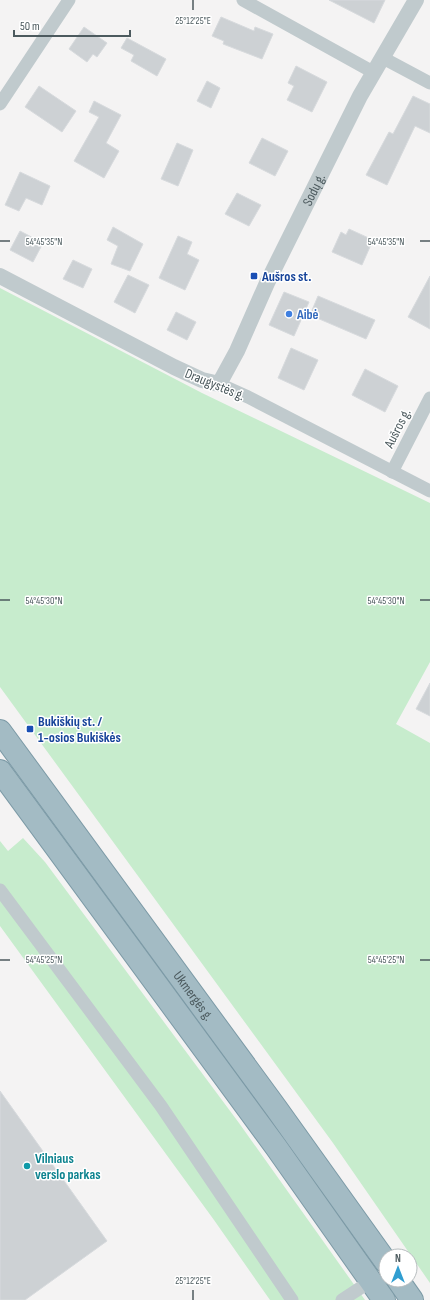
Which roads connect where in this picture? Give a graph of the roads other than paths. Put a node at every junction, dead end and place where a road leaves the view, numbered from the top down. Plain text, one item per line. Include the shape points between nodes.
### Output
1 (69, 0) edge
2 (243, 0) edge
3 (416, 0) edge
4 (383, 58) junction
5 (373, 72) junction
6 (430, 83) edge
7 (0, 104) edge
8 (0, 276) edge
9 (219, 384) junction
10 (430, 398) edge
11 (392, 472) junction
12 (430, 491) edge
13 (0, 731) edge
14 (0, 771) edge
15 (0, 890) edge
16 (378, 1251) edge
17 (371, 1281) junction
18 (404, 1288) edge
19 (292, 1300) edge
20 (342, 1300) edge
21 (384, 1300) edge
22 (412, 1300) edge

1 - 7 street
2 - 5 street
3 - 4 street, Sodų g.
4 - 5 street, Sodų g.
4 - 6 street
5 - 9 street, Sodų g.
8 - 9 street, Draugystės g. via 174,367 202,380
9 - 11 street, Draugystės g.
10 - 11 street, Aušros g.
11 - 12 street, Draugystės g.
13 - 16 highway, Ukmergės g.
14 - 17 highway, Ukmergės g. via 276,1147
15 - 19 street via 162,1106
17 - 20 street
17 - 21 highway, Ukmergės g.
18 - 22 highway

